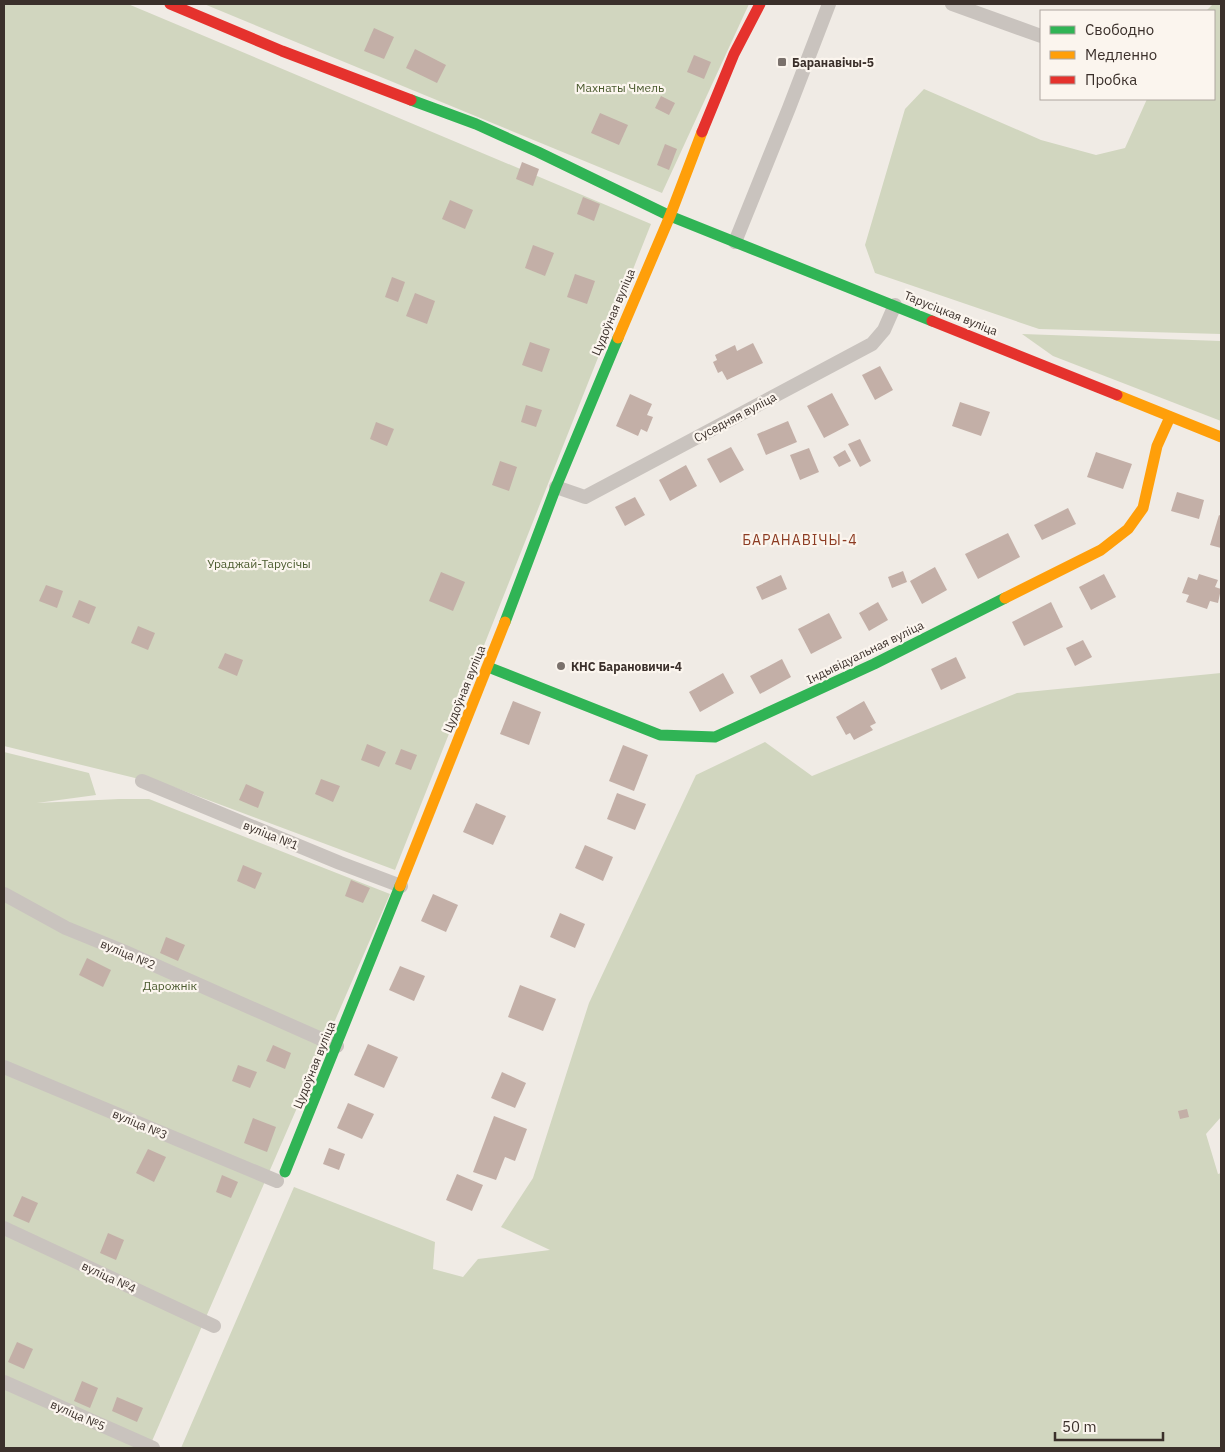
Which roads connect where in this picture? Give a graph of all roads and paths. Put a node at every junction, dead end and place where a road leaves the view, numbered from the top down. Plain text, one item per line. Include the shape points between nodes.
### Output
1 (170, 4) edge
2 (760, 4) edge
3 (829, 4) edge
4 (952, 4) edge
5 (1040, 36) edge
6 (670, 216) junction
7 (735, 242) junction
8 (894, 305) junction
9 (1170, 417) junction
10 (1221, 437) edge
11 (556, 487) junction
12 (488, 667) junction
13 (142, 782) dead end
14 (401, 886) junction
15 (4, 894) edge
16 (337, 1046) junction
17 (4, 1067) edge
18 (281, 1176) joint
19 (4, 1228) edge
20 (214, 1326) dead end
21 (4, 1382) edge
22 (153, 1448) edge

1 - 6 street, Тарусіцкая вуліца via 282,51 476,124
2 - 6 street, Цудоўная вуліца via 727,71
3 - 7 street
4 - 5 street
6 - 7 street, Тарусіцкая вуліца
6 - 11 street, Цудоўная вуліца
7 - 8 street, Тарусіцкая вуліца
8 - 9 street, Тарусіцкая вуліца
8 - 11 street, Суседняя вуліца via 884,330 872,344 585,497
9 - 10 street, Тарусіцкая вуліца
9 - 12 street, Індывідуальная вуліца via 1158,446 1143,508 1128,529 1101,550 874,664 715,737 660,735
11 - 12 street, Цудоўная вуліца
12 - 14 street, Цудоўная вуліца
13 - 14 street, вуліца №1
14 - 16 street, Цудоўная вуліца
15 - 16 street, вуліца №2 via 66,928
16 - 18 street, Цудоўная вуліца
17 - 18 street, вуліца №3
19 - 20 street, вуліца №4
21 - 22 street, вуліца №5

